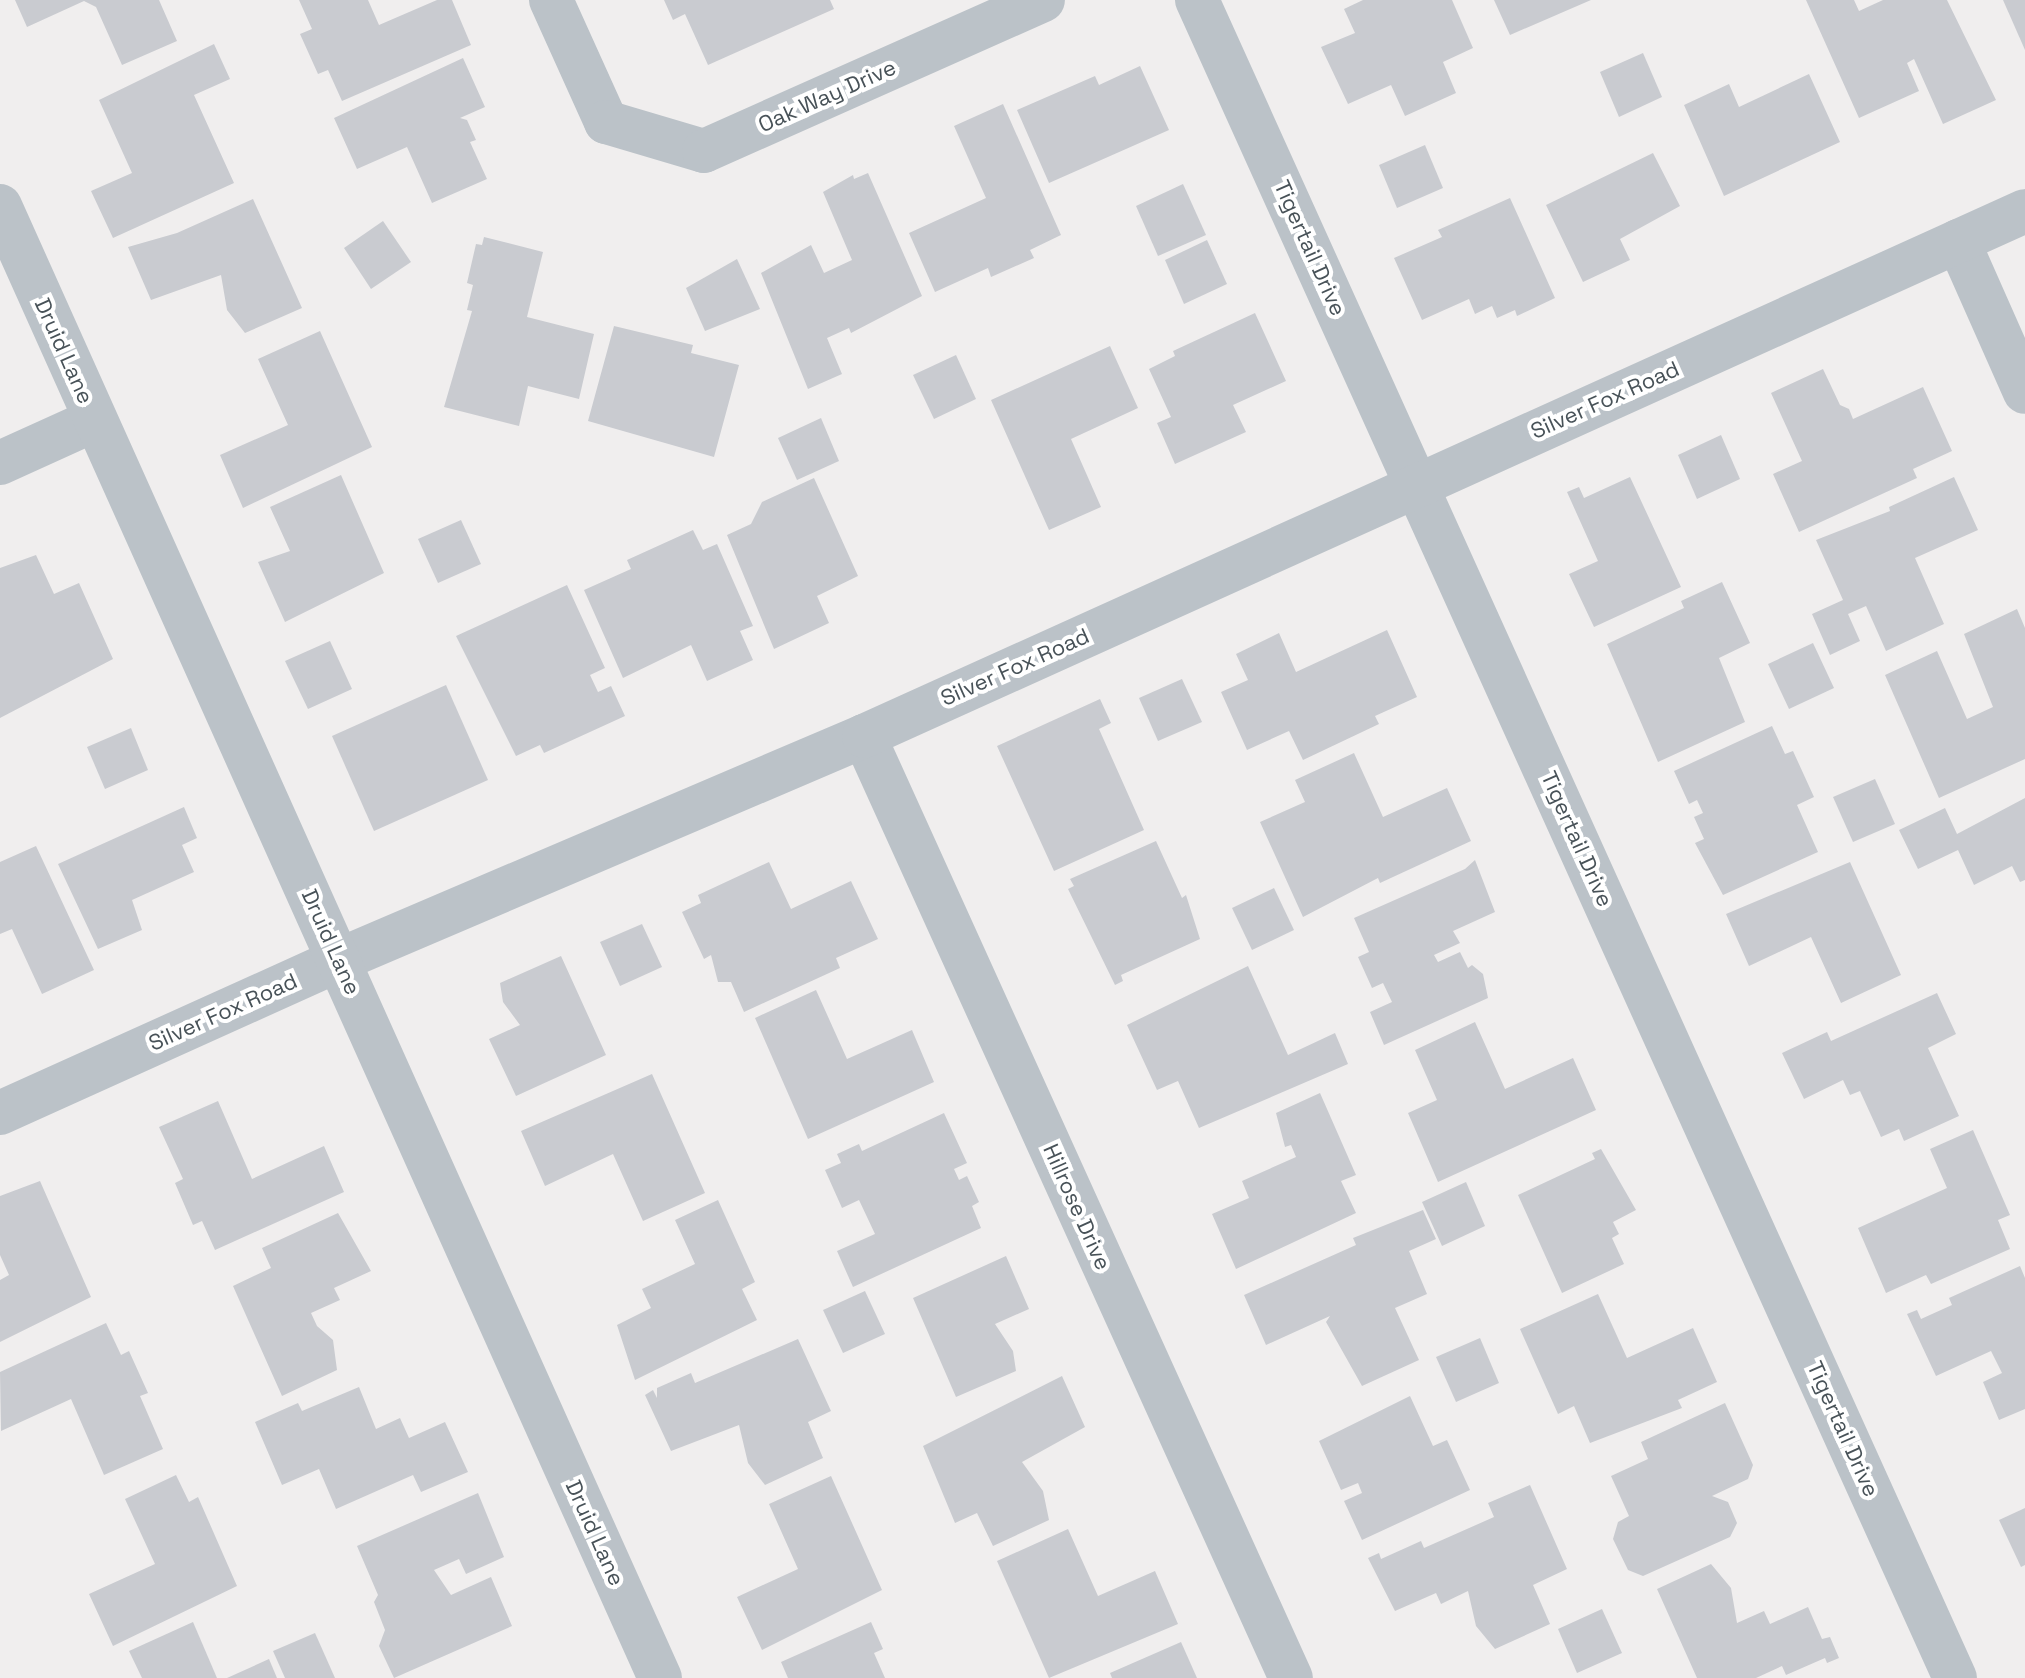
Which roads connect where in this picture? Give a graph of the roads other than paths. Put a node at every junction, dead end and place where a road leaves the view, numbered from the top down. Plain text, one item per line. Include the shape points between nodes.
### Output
1 (551, 0) edge
2 (1043, 0) edge
3 (1197, 0) edge
4 (0, 206) edge
5 (2025, 211) edge
6 (1958, 241) junction
7 (2025, 392) edge
8 (95, 420) junction
9 (0, 463) edge
10 (1417, 485) junction
11 (864, 736) junction
12 (339, 960) junction
13 (0, 1113) edge
14 (660, 1678) edge
15 (1291, 1678) edge
16 (1955, 1678) edge

1 - 2 street, Oak Way Drive via 606,122 704,151
3 - 10 street, Tigertail Drive
4 - 8 street, Druid Lane
5 - 6 street, Silver Fox Road
6 - 7 street
6 - 10 street, Silver Fox Road
8 - 9 street
8 - 12 street, Druid Lane
10 - 11 street, Silver Fox Road
10 - 16 street, Tigertail Drive
11 - 12 street, Silver Fox Road
11 - 15 street, Hillrose Drive
12 - 13 street, Silver Fox Road
12 - 14 street, Druid Lane

